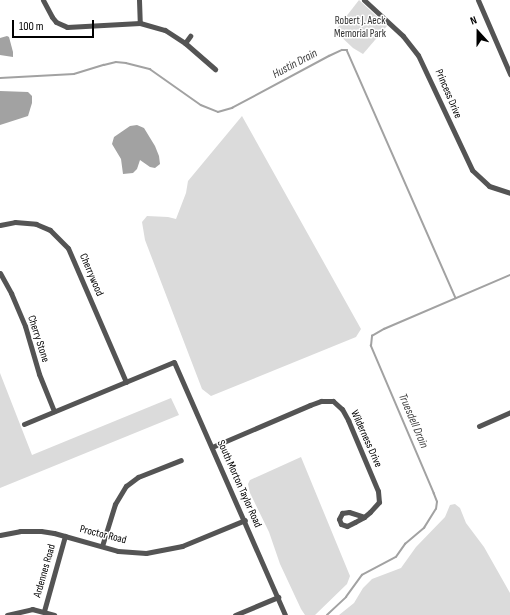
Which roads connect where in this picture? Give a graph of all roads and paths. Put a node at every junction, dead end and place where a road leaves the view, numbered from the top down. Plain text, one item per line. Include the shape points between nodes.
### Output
1 (43, 0) edge
2 (139, 0) edge
3 (364, 0) edge
4 (478, 0) edge
5 (140, 23) junction
6 (190, 36) dead end
7 (185, 43) junction
8 (215, 68) dead end
9 (510, 74) edge
10 (510, 192) edge
11 (0, 225) edge
12 (0, 273) edge
13 (126, 382) junction
14 (54, 411) junction
15 (510, 412) edge
16 (24, 424) dead end
17 (479, 426) dead end
18 (212, 447) junction
19 (181, 460) dead end
20 (364, 517) dead end
21 (245, 520) junction
22 (0, 535) edge
23 (66, 536) junction
24 (102, 546) junction
25 (278, 597) junction
26 (44, 611) junction
27 (7, 615) edge
28 (54, 615) edge
29 (235, 615) edge
30 (285, 615) edge

1 - 5 street via 56,22 67,27
2 - 5 street
3 - 10 street, Princess Drive via 403,36 418,55 472,170 489,186
4 - 9 street
5 - 7 street via 165,30
6 - 7 street
7 - 8 street
11 - 13 street, Cherrywood via 15,222 36,224 50,230 68,248
12 - 14 street, Cherry Stone via 25,326 39,374
13 - 14 street
13 - 18 street, South Morton Taylor Road via 174,362
14 - 16 street
15 - 17 street
18 - 20 street, Wilderness Drive via 310,404 333,401 342,409 348,420 378,491 379,502
18 - 21 street, South Morton Taylor Road
19 - 24 street via 138,477 126,486 115,504
21 - 24 street, Proctor Road via 182,546 163,551 132,552
21 - 25 street, South Morton Taylor Road
22 - 23 street, Proctor Road via 32,531
23 - 24 street, Proctor Road
23 - 26 street, Ardennes Road
25 - 29 street
25 - 30 street, South Morton Taylor Road
26 - 27 street via 25,610
26 - 28 street

